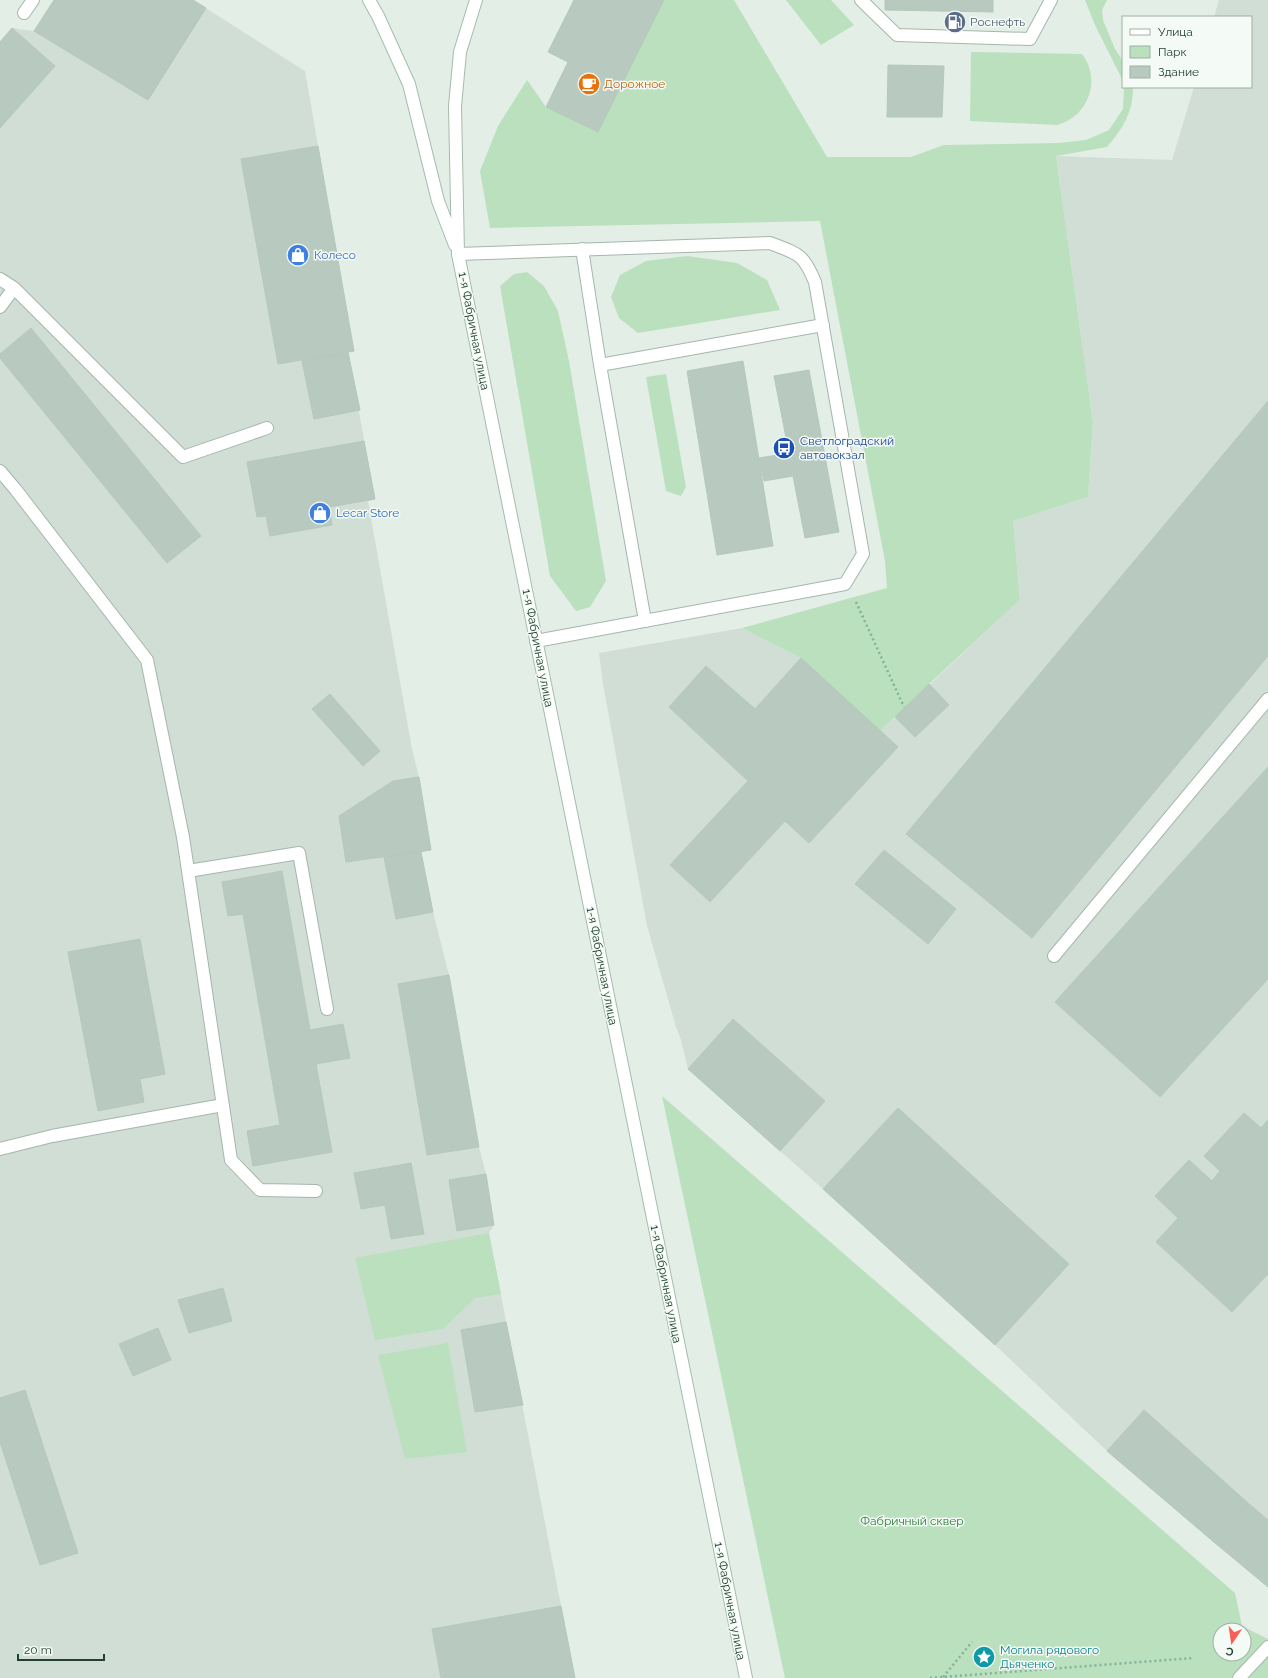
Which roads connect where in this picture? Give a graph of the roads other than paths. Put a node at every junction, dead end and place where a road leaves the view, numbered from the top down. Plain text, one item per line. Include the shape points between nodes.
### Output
1 (33, 0) edge
2 (369, 0) edge
3 (476, 0) edge
4 (861, 0) edge
5 (1051, 0) edge
6 (24, 12) dead end
7 (582, 250) junction
8 (458, 254) junction
9 (0, 279) edge
10 (14, 288) junction
11 (0, 307) edge
12 (823, 325) junction
13 (600, 365) junction
14 (267, 428) dead end
15 (0, 471) edge
16 (645, 621) junction
17 (536, 641) junction
18 (1268, 699) edge
19 (188, 871) junction
20 (1054, 956) dead end
21 (327, 1009) dead end
22 (223, 1105) junction
23 (0, 1149) edge
24 (316, 1191) dead end
25 (1268, 1647) edge
26 (746, 1678) edge
27 (1239, 1678) edge

1 - 6 main road
2 - 8 main road via 409,84 438,202
3 - 8 main road via 460,52 455,106
4 - 5 main road via 897,35 1030,39
7 - 8 main road
7 - 12 main road via 770,243 801,255 809,267 815,282
7 - 13 main road
8 - 17 main road, 1-я Фабричная улица
9 - 10 main road
10 - 11 main road
10 - 14 main road via 183,457
12 - 13 main road
12 - 16 main road via 863,554 845,584
13 - 16 main road
15 - 19 main road via 147,660
16 - 17 main road
17 - 26 main road, 1-я Фабричная улица
18 - 20 main road
19 - 21 main road via 299,853
19 - 22 main road
22 - 23 main road via 52,1136
22 - 24 main road via 231,1160 260,1190
25 - 27 main road

